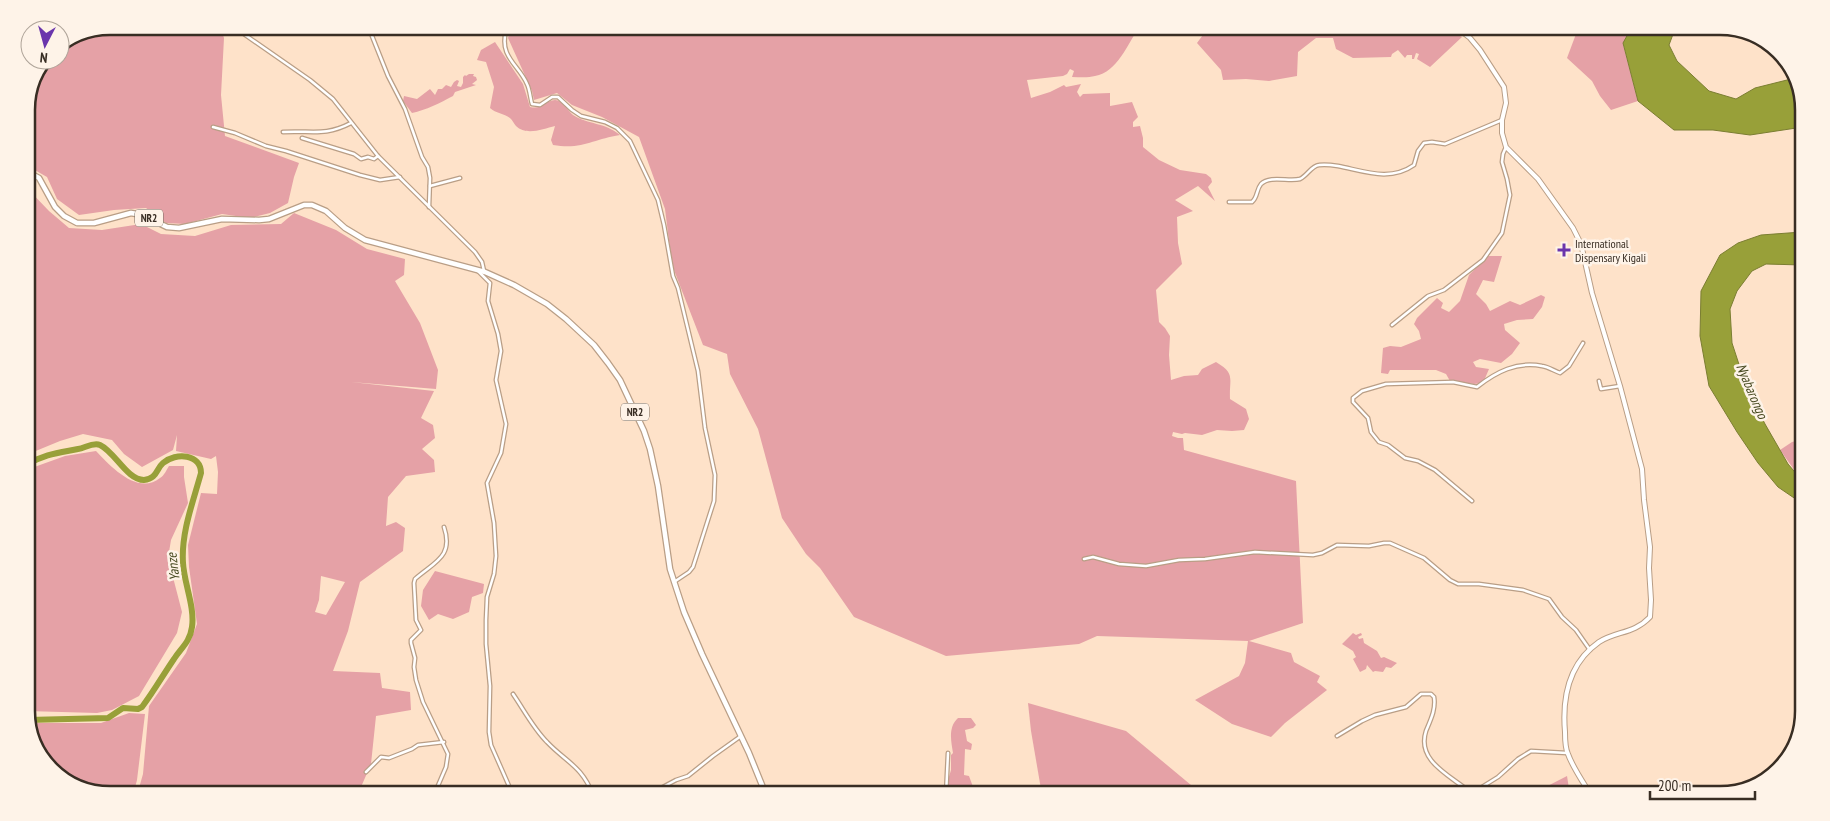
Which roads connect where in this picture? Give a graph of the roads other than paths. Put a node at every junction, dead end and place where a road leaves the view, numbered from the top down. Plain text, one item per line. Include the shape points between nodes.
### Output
1 (245, 35) edge
2 (372, 35) edge
3 (505, 35) edge
4 (1466, 35) edge
5 (1502, 120) junction
6 (351, 123) junction
7 (213, 127) dead end
8 (284, 132) dead end
9 (302, 138) dead end
10 (1506, 147) junction
11 (378, 156) junction
12 (35, 176) edge
13 (400, 177) junction
14 (460, 178) dead end
15 (430, 186) junction
16 (1229, 202) dead end
17 (429, 206) junction
18 (477, 270) junction
19 (485, 272) junction
20 (1392, 324) dead end
21 (1583, 344) dead end
22 (1599, 381) dead end
23 (1620, 386) junction
24 (1472, 500) dead end
25 (444, 527) dead end
26 (1084, 559) dead end
27 (674, 582) junction
28 (1590, 650) junction
29 (513, 694) dead end
30 (741, 736) junction
31 (1337, 736) dead end
32 (444, 742) junction
33 (948, 753) dead end
34 (1567, 753) junction
35 (366, 772) dead end
36 (438, 786) edge
37 (509, 786) edge
38 (589, 786) edge
39 (665, 786) edge
40 (762, 786) edge
41 (946, 786) edge
42 (1460, 786) edge
43 (1483, 786) edge
44 (1586, 786) edge

1 - 6 street via 316,84 333,99
2 - 15 street via 428,167
3 - 27 street via 507,54 527,83 532,104 540,105 558,97 581,116 617,128 635,149 658,200 673,276 698,371 715,484 712,509 693,567
4 - 5 main road via 1504,87 1506,103
5 - 10 main road
5 - 16 street via 1445,144 1424,143 1414,166 1395,174 1320,165 1312,167 1300,179 1267,181 1260,186 1252,202
6 - 8 street via 332,132
6 - 11 street
7 - 13 street via 360,176 380,180
9 - 11 street via 361,159
10 - 20 street via 1502,162 1510,195 1502,233 1483,260
10 - 23 main road via 1538,179 1581,244
11 - 13 street
12 - 18 highway, NR2 / NR2 via 55,207 77,223 94,223 131,214 179,228 222,219 269,219 304,205 319,207 366,240
13 - 17 street
14 - 15 street
15 - 17 street
17 - 19 street via 475,252
18 - 19 highway, NR2
18 - 37 street via 490,283 488,301 501,350 496,380 506,424 501,452 487,482 496,556 487,597 486,644 490,686 489,732
19 - 27 highway, NR2 via 528,292 557,312 594,345 620,380 650,449
21 - 24 street via 1569,366 1560,373 1540,366 1521,365 1495,373 1476,387 1453,382 1386,384 1362,391 1353,398 1368,418 1370,432 1379,442 1405,458 1436,470
22 - 23 street via 1603,390
23 - 28 main road via 1642,469 1650,547 1650,617 1636,628 1605,639
25 - 32 street via 448,540 444,554 414,583 416,620 420,630 411,643 423,702
26 - 28 street via 1093,557 1119,564 1146,566 1255,552 1313,555 1337,546 1390,543 1424,558 1458,584 1523,590 1549,599
27 - 30 highway, NR2 via 692,632
28 - 34 main road via 1575,667 1567,688 1564,708
29 - 38 street via 536,730 583,774
30 - 39 street via 688,776
30 - 40 highway, NR2
31 - 42 street via 1376,715 1406,707 1421,694 1431,694 1435,707 1424,740 1426,753
32 - 35 street via 418,745 389,758 381,757
32 - 36 street via 448,754
33 - 41 street
34 - 43 street via 1532,750
34 - 44 main road

